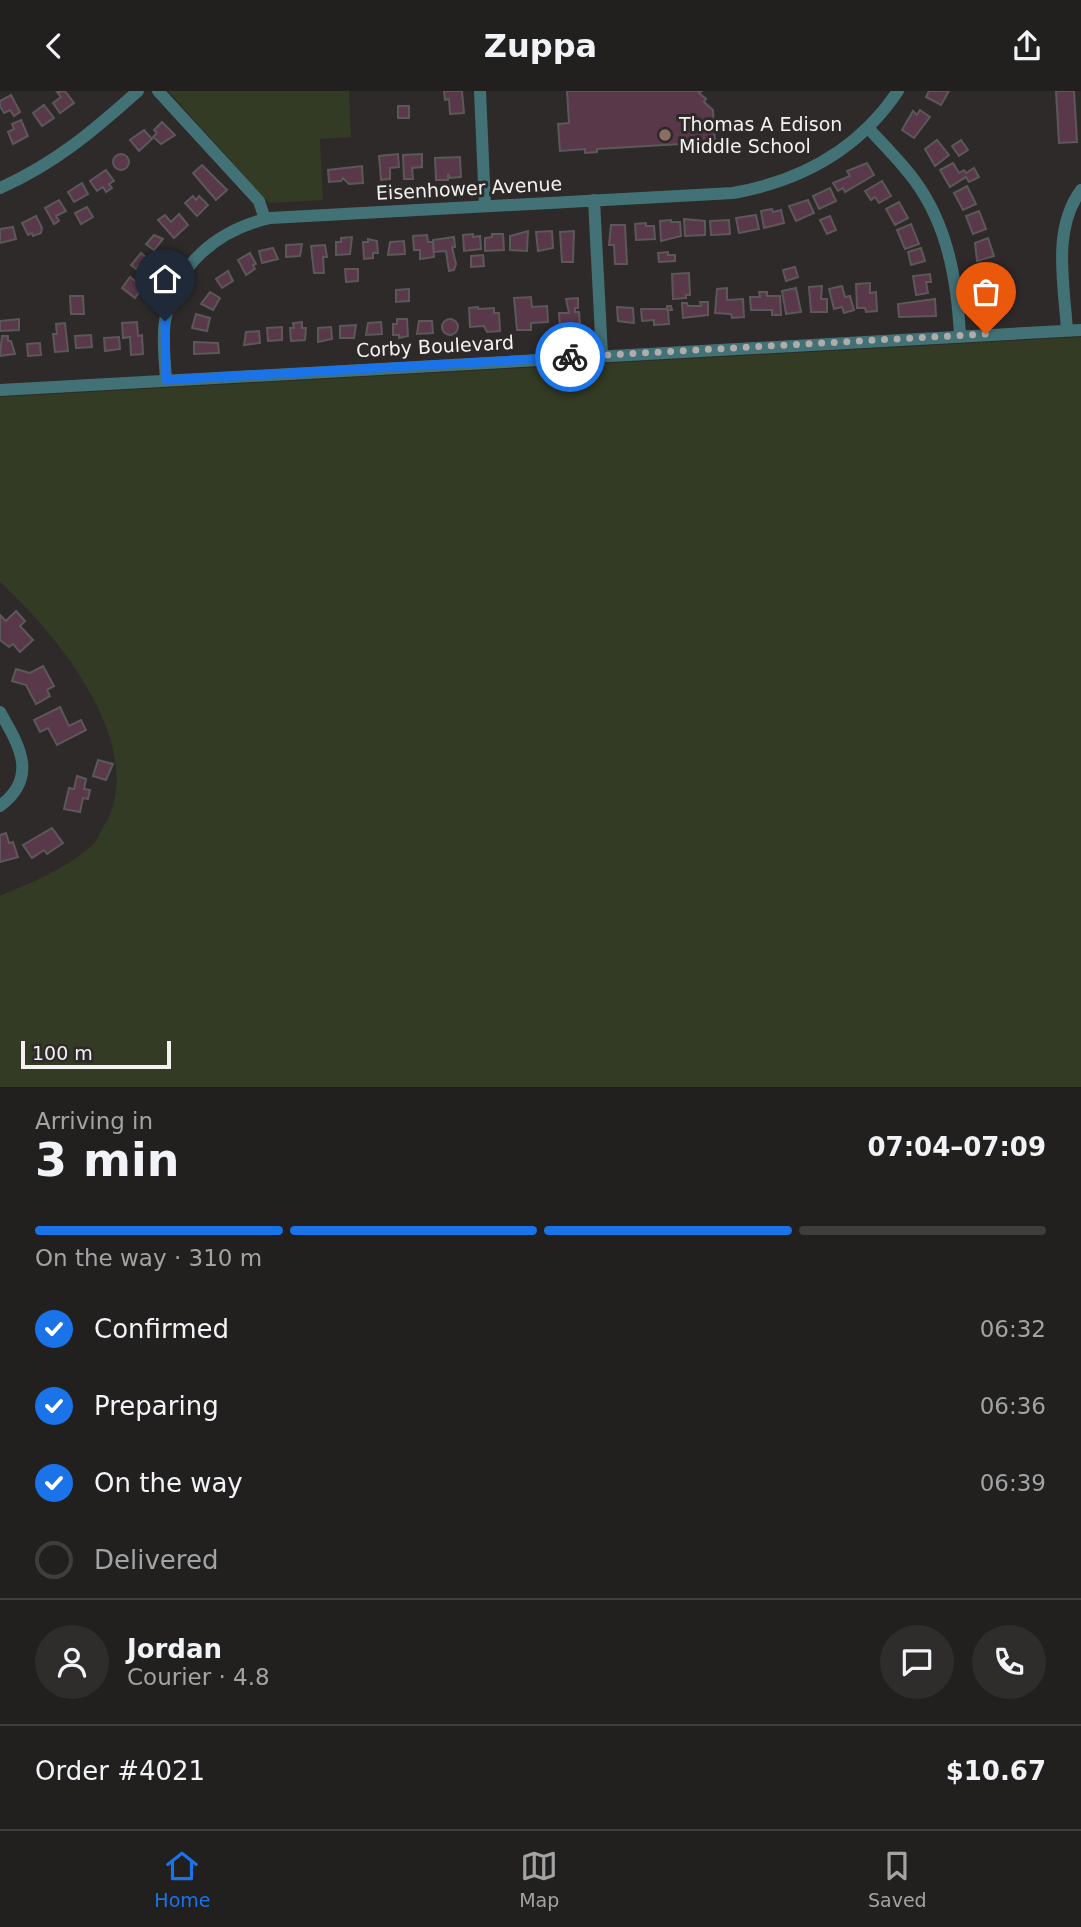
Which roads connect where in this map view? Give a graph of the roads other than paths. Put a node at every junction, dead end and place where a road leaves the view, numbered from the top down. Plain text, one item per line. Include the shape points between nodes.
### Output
1 (138, 91) edge
2 (158, 91) edge
3 (480, 91) edge
4 (898, 91) edge
5 (868, 128) junction
6 (0, 188) edge
7 (1081, 190) edge
8 (594, 200) junction
9 (485, 206) junction
10 (265, 219) junction
11 (1067, 330) junction
12 (1081, 330) edge
13 (960, 335) junction
14 (602, 355) junction
15 (166, 380) junction
16 (0, 390) edge
17 (0, 712) edge
18 (0, 806) edge

1 - 6 street via 62,156
2 - 10 street via 259,201
3 - 9 street
4 - 5 street, Eisenhower Avenue
5 - 8 street, Eisenhower Avenue via 812,169 754,189
5 - 13 street via 916,182 936,218 954,273
7 - 11 street via 1062,242
8 - 9 street, Eisenhower Avenue
8 - 14 street
9 - 10 street, Eisenhower Avenue
10 - 15 street, Eisenhower Avenue via 214,241 180,279 165,321
11 - 12 street, Corby Boulevard
11 - 13 street, Corby Boulevard
13 - 14 street, Corby Boulevard
14 - 15 street, Corby Boulevard
15 - 16 street, Corby Boulevard
17 - 18 street via 21,749 23,763 16,788

